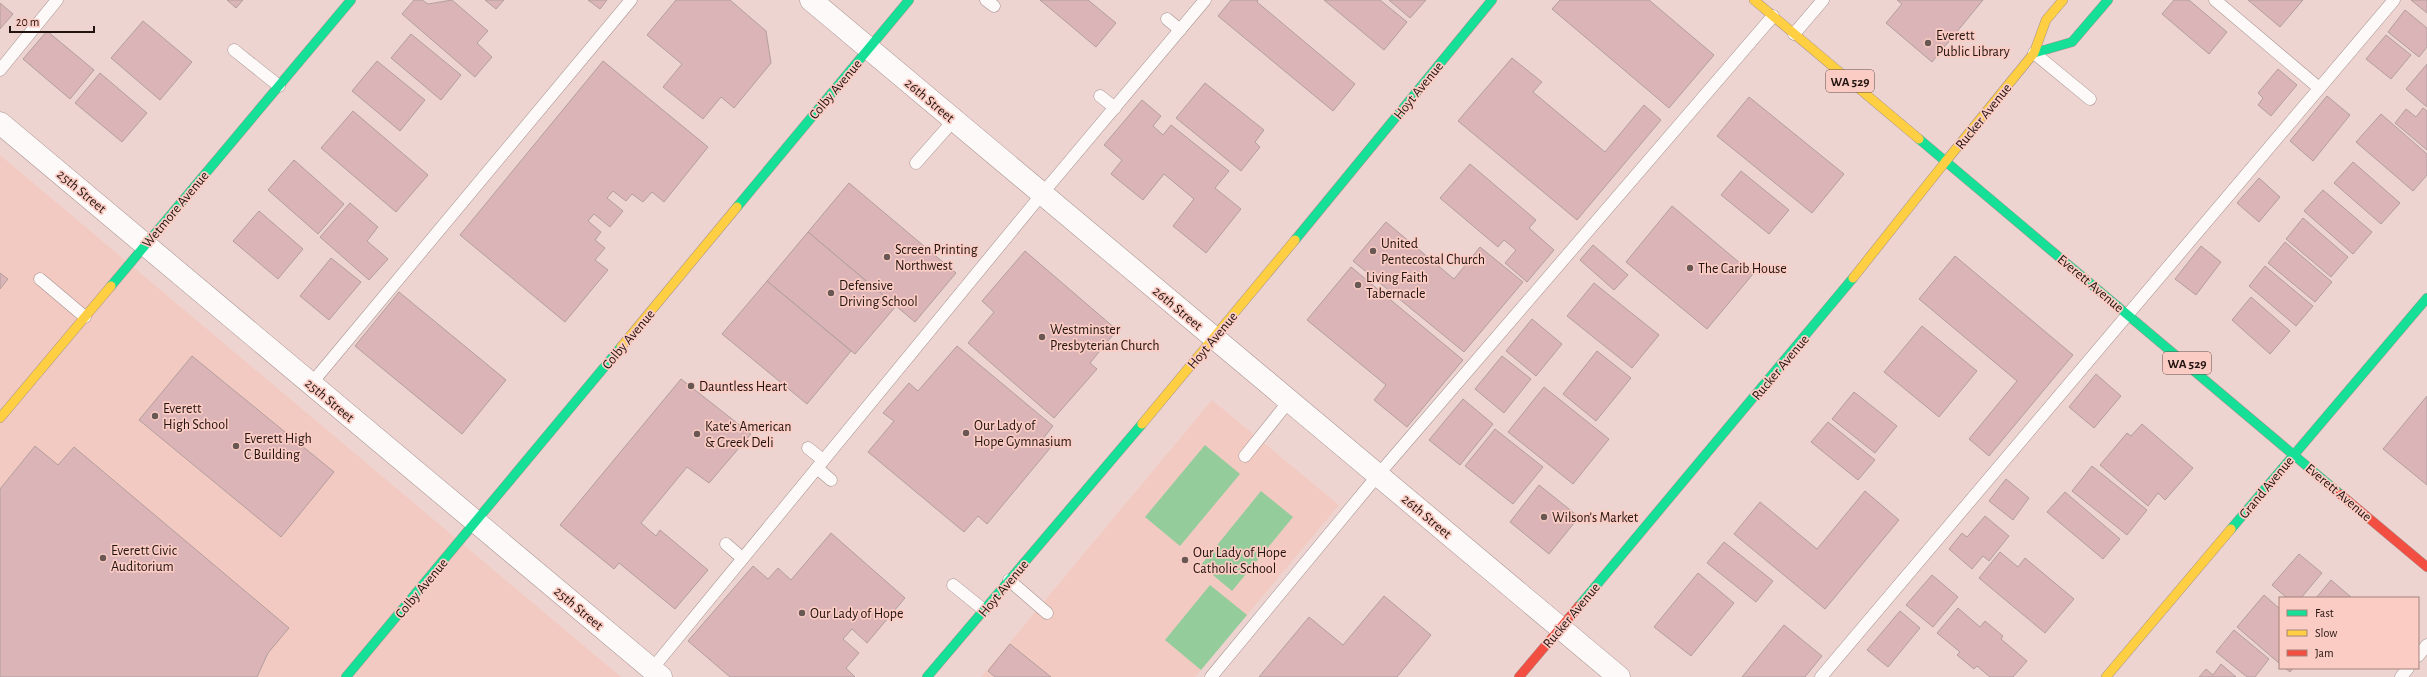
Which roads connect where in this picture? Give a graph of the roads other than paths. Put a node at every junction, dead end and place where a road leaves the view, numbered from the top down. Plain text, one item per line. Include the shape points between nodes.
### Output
1 (57, 0) edge
2 (351, 0) edge
3 (631, 0) edge
4 (811, 0) edge
5 (910, 0) edge
6 (1205, 0) edge
7 (1492, 0) edge
8 (1754, 0) edge
9 (1824, 0) edge
10 (2063, 0) edge
11 (2108, 0) edge
12 (2215, 0) edge
13 (2394, 0) edge
14 (1773, 16) junction
15 (1166, 19) dead end
16 (1180, 30) junction
17 (1794, 34) junction
18 (869, 48) junction
19 (234, 50) dead end
20 (2034, 53) junction
21 (0, 70) edge
22 (279, 86) junction
23 (2319, 88) junction
24 (1100, 96) dead end
25 (2090, 99) dead end
26 (1114, 108) junction
27 (954, 120) junction
28 (0, 123) edge
29 (1946, 161) junction
30 (916, 164) dead end
31 (1042, 194) junction
32 (145, 244) junction
33 (40, 279) dead end
34 (2427, 298) edge
35 (2129, 314) junction
36 (85, 317) junction
37 (1214, 339) junction
38 (311, 384) junction
39 (1289, 401) junction
40 (0, 418) edge
41 (808, 448) dead end
42 (2294, 454) junction
43 (1245, 456) dead end
44 (820, 464) junction
45 (1378, 474) junction
46 (831, 480) dead end
47 (476, 522) junction
48 (726, 544) dead end
49 (742, 558) junction
50 (2427, 567) edge
51 (1009, 580) junction
52 (953, 585) dead end
53 (984, 610) junction
54 (1047, 613) dead end
55 (1560, 627) junction
56 (2427, 645) edge
57 (2419, 655) edge
58 (2407, 669) edge
59 (656, 673) edge
60 (346, 677) edge
61 (927, 677) edge
62 (1211, 677) edge
63 (1519, 677) edge
64 (1619, 677) edge
65 (1822, 677) edge
66 (2106, 677) edge
67 (2401, 677) edge

1 - 21 lane
2 - 22 street, Wetmore Avenue
3 - 38 lane via 428,252
4 - 18 street, 26th Street
5 - 18 street, Colby Avenue
6 - 16 lane
7 - 37 street, Hoyt Avenue
8 - 14 street, Everett Avenue / WA 529
9 - 17 lane
10 - 20 street, Rucker Avenue via 2046,20
11 - 20 street via 2072,42
12 - 23 lane
13 - 23 lane
14 - 17 street, Everett Avenue / WA 529
14 - 45 lane
15 - 16 lane
16 - 26 lane
17 - 29 street, Everett Avenue / WA 529
18 - 27 street, 26th Street
18 - 47 street, Colby Avenue
19 - 22 lane
20 - 25 lane
20 - 29 street, Rucker Avenue
22 - 32 street, Wetmore Avenue
23 - 35 lane
24 - 26 lane
26 - 31 lane
27 - 30 lane
27 - 31 street, 26th Street
28 - 32 street, 25th Street
29 - 35 street, Everett Avenue / WA 529
29 - 55 street, Rucker Avenue via 1824,315
31 - 37 street, 26th Street
31 - 44 lane
32 - 36 street, Wetmore Avenue
32 - 38 street, 25th Street
33 - 36 lane
34 - 42 street, Grand Avenue
35 - 42 street, Everett Avenue / WA 529
35 - 65 lane
36 - 40 street, Wetmore Avenue
37 - 39 street, 26th Street
37 - 51 street, Hoyt Avenue
38 - 47 street, 25th Street
39 - 43 lane
39 - 45 street, 26th Street
41 - 44 lane
42 - 50 street, Everett Avenue / WA 529
42 - 66 street, Grand Avenue
44 - 46 lane
44 - 49 lane
45 - 55 street, 26th Street
45 - 62 lane
47 - 59 street, 25th Street
47 - 60 street, Colby Avenue
48 - 49 lane
49 - 59 lane
51 - 53 street, Hoyt Avenue
51 - 54 lane
52 - 53 lane
53 - 61 street, Hoyt Avenue
55 - 63 street, Rucker Avenue
55 - 64 street, 26th Street
56 - 57 lane
58 - 67 lane

